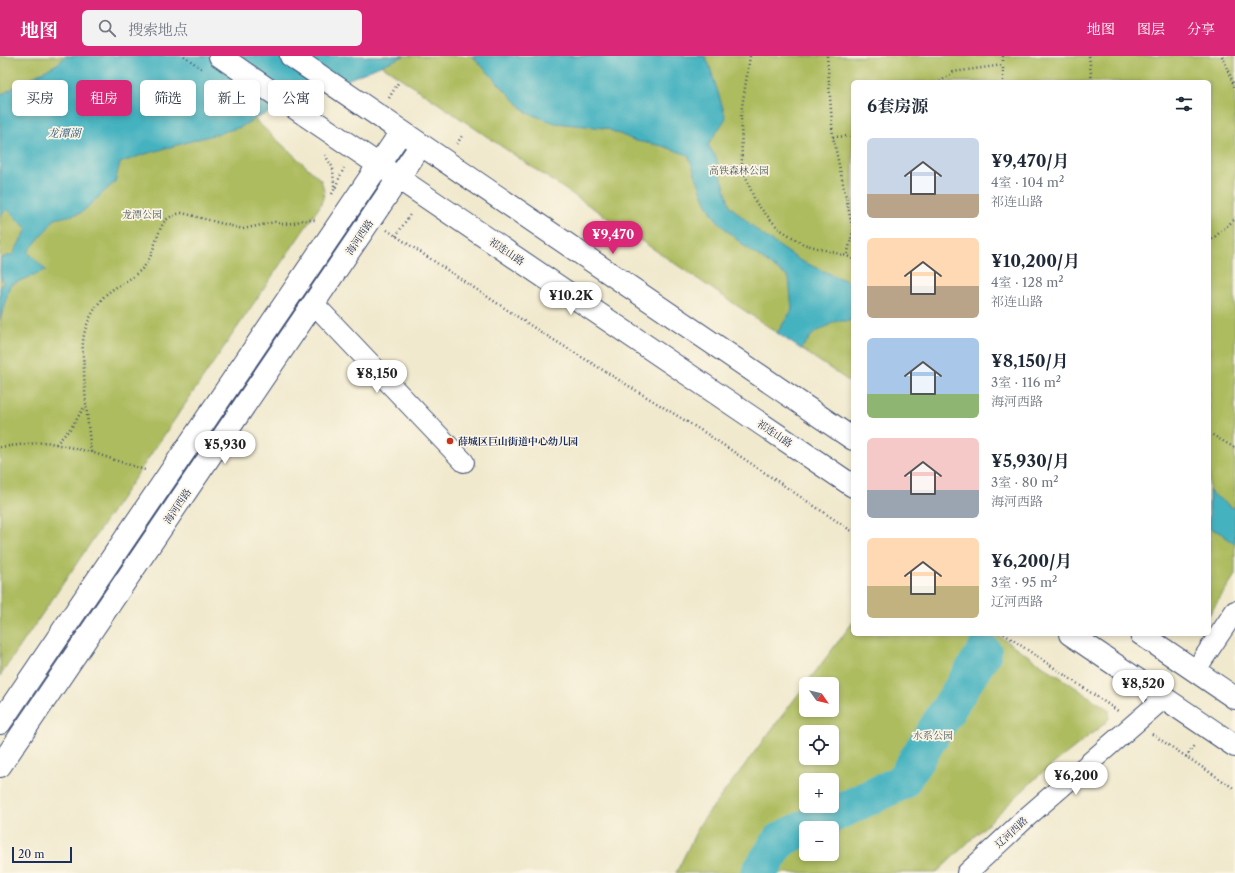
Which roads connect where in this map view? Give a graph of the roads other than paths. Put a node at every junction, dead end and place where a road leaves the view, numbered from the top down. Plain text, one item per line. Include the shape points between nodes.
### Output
1 (220, 56) edge
2 (290, 56) edge
3 (401, 132) junction
4 (421, 145) junction
5 (379, 165) junction
6 (399, 178) junction
7 (314, 304) junction
8 (851, 438) edge
9 (464, 462) dead end
10 (851, 485) edge
11 (1235, 611) edge
12 (1073, 636) edge
13 (1144, 636) edge
14 (1195, 671) junction
15 (1164, 698) junction
16 (1235, 698) edge
17 (0, 723) edge
18 (1235, 746) edge
19 (0, 766) edge
20 (967, 873) edge

1 - 5 main road, 祁连山路
2 - 3 main road
3 - 4 main road
3 - 5 main road
4 - 6 main road, 海河西路
4 - 8 main road
5 - 6 main road, 祁连山路
5 - 17 main road
6 - 7 main road, 海河西路
6 - 10 main road, 祁连山路
7 - 9 street
7 - 19 main road, 海河西路
11 - 14 street
12 - 15 main road
13 - 14 main road
14 - 16 main road
15 - 18 main road
15 - 20 street, 辽河西路 via 1027,817

